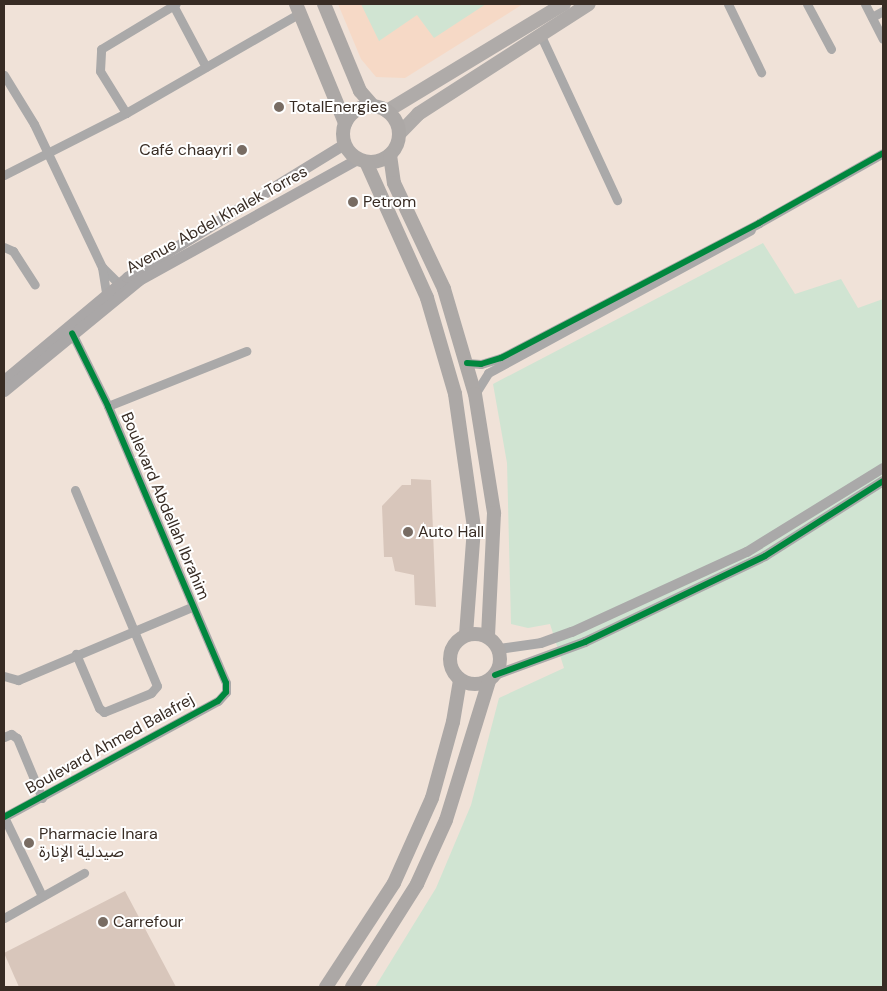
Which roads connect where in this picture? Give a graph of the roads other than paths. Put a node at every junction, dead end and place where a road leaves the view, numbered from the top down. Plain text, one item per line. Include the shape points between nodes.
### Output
1 (175, 4) edge
2 (324, 4) edge
3 (564, 4) edge
4 (589, 4) edge
5 (728, 4) edge
6 (806, 4) edge
7 (864, 4) edge
8 (298, 8) edge
9 (883, 11) edge
10 (872, 18) junction
11 (541, 36) junction
12 (883, 39) edge
13 (831, 49) dead end
14 (206, 67) junction
15 (760, 72) dead end
16 (4, 75) edge
17 (373, 106) junction
18 (387, 111) junction
19 (126, 113) junction
20 (345, 123) junction
21 (399, 134) junction
22 (344, 144) junction
23 (47, 152) junction
24 (883, 152) edge
25 (390, 156) junction
26 (361, 160) junction
27 (4, 174) edge
28 (617, 200) dead end
29 (759, 224) junction
30 (4, 247) edge
31 (102, 267) junction
32 (118, 283) junction
33 (35, 285) dead end
34 (106, 293) junction
35 (72, 333) junction
36 (246, 351) dead end
37 (467, 363) junction
38 (4, 380) edge
39 (4, 391) edge
40 (475, 394) junction
41 (108, 406) junction
42 (883, 468) edge
43 (883, 481) edge
44 (75, 490) dead end
45 (192, 607) junction
46 (135, 630) junction
47 (466, 635) junction
48 (488, 637) junction
49 (499, 649) junction
50 (76, 654) junction
51 (4, 676) edge
52 (492, 678) junction
53 (460, 680) junction
54 (226, 692) joint
55 (4, 737) edge
56 (42, 798) junction
57 (4, 817) edge
58 (84, 873) dead end
59 (42, 896) junction
60 (5, 915) edge
61 (326, 987) edge
62 (352, 987) edge

1 - 14 street
1 - 19 street via 101,50 100,71
2 - 17 highway via 360,91
3 - 18 main road
4 - 11 main road
5 - 15 street
6 - 13 street
7 - 10 street
8 - 14 street
8 - 20 highway
9 - 10 street
10 - 12 street
11 - 21 main road via 418,114
11 - 28 street
14 - 19 street
16 - 23 street
17 - 18 highway
17 - 20 highway via 356,110
18 - 21 highway
19 - 23 street
20 - 22 highway
21 - 25 highway
22 - 26 highway
22 - 32 main road, Avenue Abdel Khalek Torres
23 - 27 street
23 - 31 street
24 - 29 street
25 - 26 highway
25 - 37 highway via 394,183 444,289
26 - 35 main road, Avenue Abdel Khalek Torres via 147,275
26 - 47 highway via 427,298 455,394 468,464 474,528
29 - 37 street via 501,358 481,364
29 - 40 street via 727,246 488,373
30 - 33 street via 13,251
31 - 32 street
31 - 34 street
32 - 34 main road, Avenue Abdel Khalek Torres
34 - 38 main road, Avenue Abdel Khalek Torres
35 - 39 main road, Avenue Abdel Khalek Torres
35 - 41 street, Boulevard Abdellah Ibrahim
36 - 41 street
37 - 40 highway
40 - 48 highway via 494,512
41 - 45 street, Boulevard Abdellah Ibrahim
42 - 49 street via 747,552 572,632 541,643
43 - 52 street via 765,556 585,642
44 - 46 street
45 - 46 street
45 - 54 street, Boulevard Abdellah Ibrahim via 226,684
46 - 50 street
46 - 50 street via 157,686 109,712 99,708
47 - 48 highway
47 - 53 highway via 452,647 449,656 450,665
48 - 49 highway
49 - 52 highway via 500,667
50 - 51 street via 18,680
52 - 53 highway via 474,685
52 - 62 highway via 446,820 417,884
53 - 61 highway via 453,722 432,798 394,883
54 - 56 street, Boulevard Ahmed Balafrej via 218,701
55 - 56 street via 11,734 17,738
56 - 57 street, Boulevard Ahmed Balafrej
57 - 59 street
58 - 59 street
59 - 60 street

